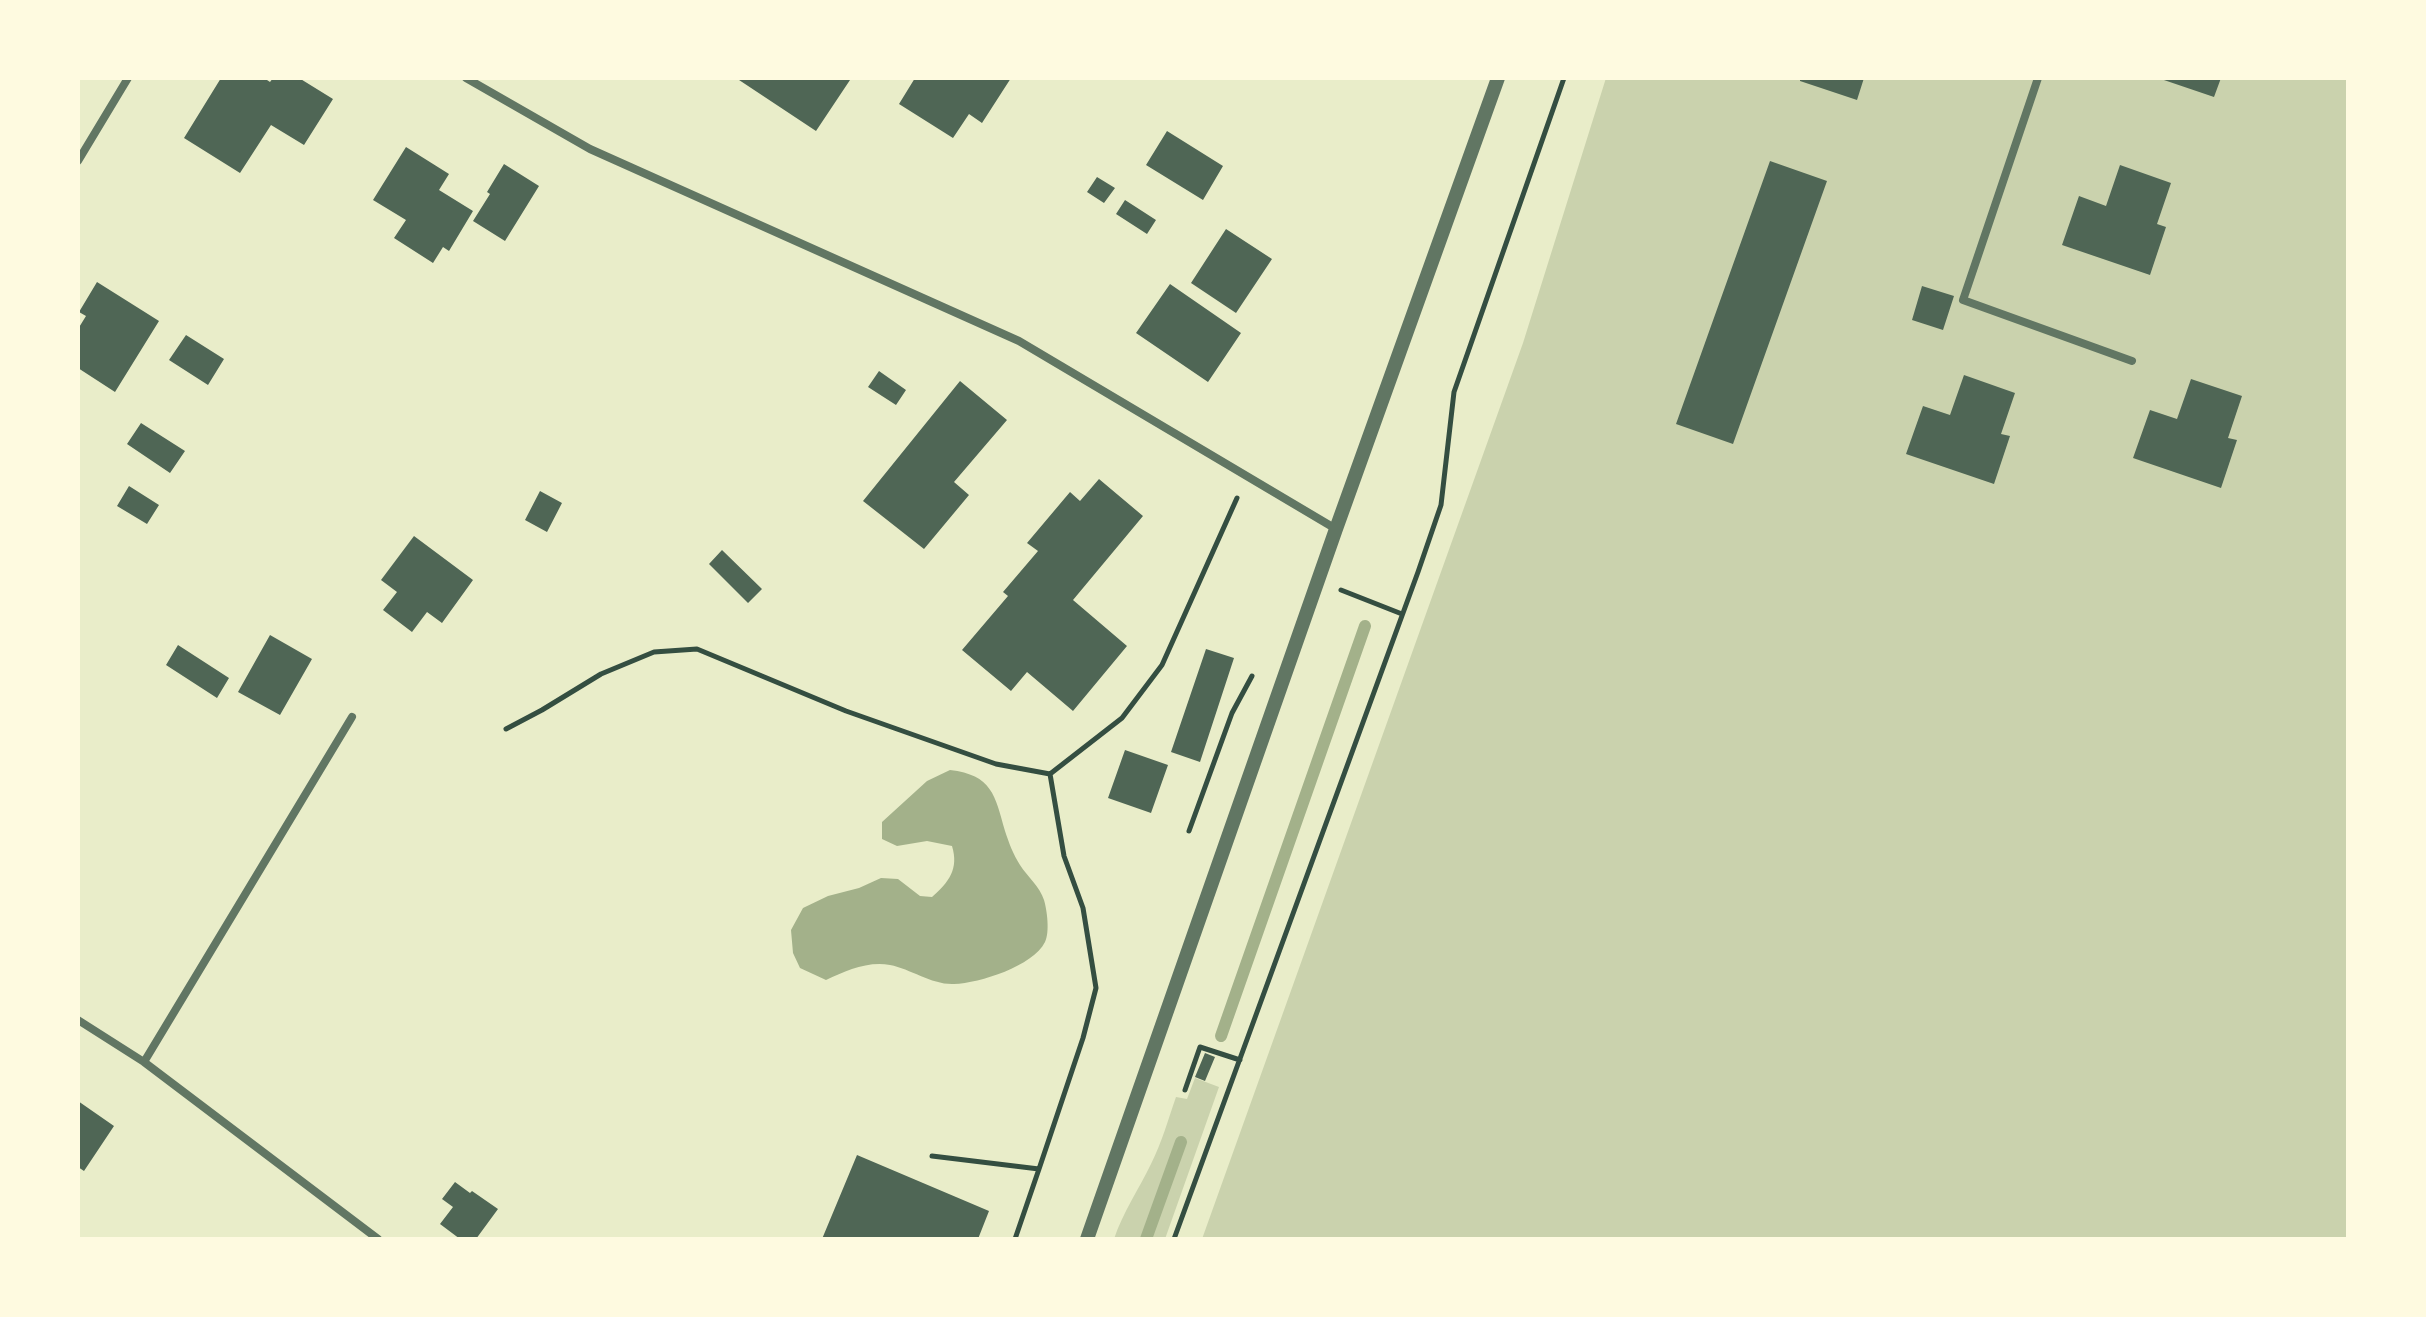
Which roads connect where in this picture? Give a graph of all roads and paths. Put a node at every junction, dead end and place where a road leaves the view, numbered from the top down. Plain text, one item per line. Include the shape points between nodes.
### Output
1 (128, 78) edge
2 (466, 78) edge
3 (1498, 78) edge
4 (1564, 78) edge
5 (2038, 78) edge
6 (78, 161) edge
7 (2132, 361) dead end
8 (1247, 476) junction
9 (1336, 529) junction
10 (352, 717) dead end
11 (506, 729) dead end
12 (1050, 774) junction
13 (78, 1020) edge
14 (1240, 1060) junction
15 (144, 1062) junction
16 (1185, 1090) dead end
17 (932, 1156) dead end
18 (1039, 1169) junction
19 (378, 1239) edge
20 (1015, 1239) edge
21 (1087, 1239) edge
22 (1174, 1239) edge

1 - 6 street
2 - 8 street via 590,149 1019,341
3 - 9 street
4 - 14 path via 1454,392 1441,505
5 - 7 street via 1963,300
8 - 9 street
8 - 12 path via 1162,665 1122,718
9 - 21 street
10 - 15 street
11 - 12 path via 601,674 654,652 697,649 966,754
12 - 18 path via 1064,856 1083,908 1096,988
13 - 15 street
14 - 16 path via 1200,1047
14 - 22 path
15 - 19 street
17 - 18 path
18 - 20 path

